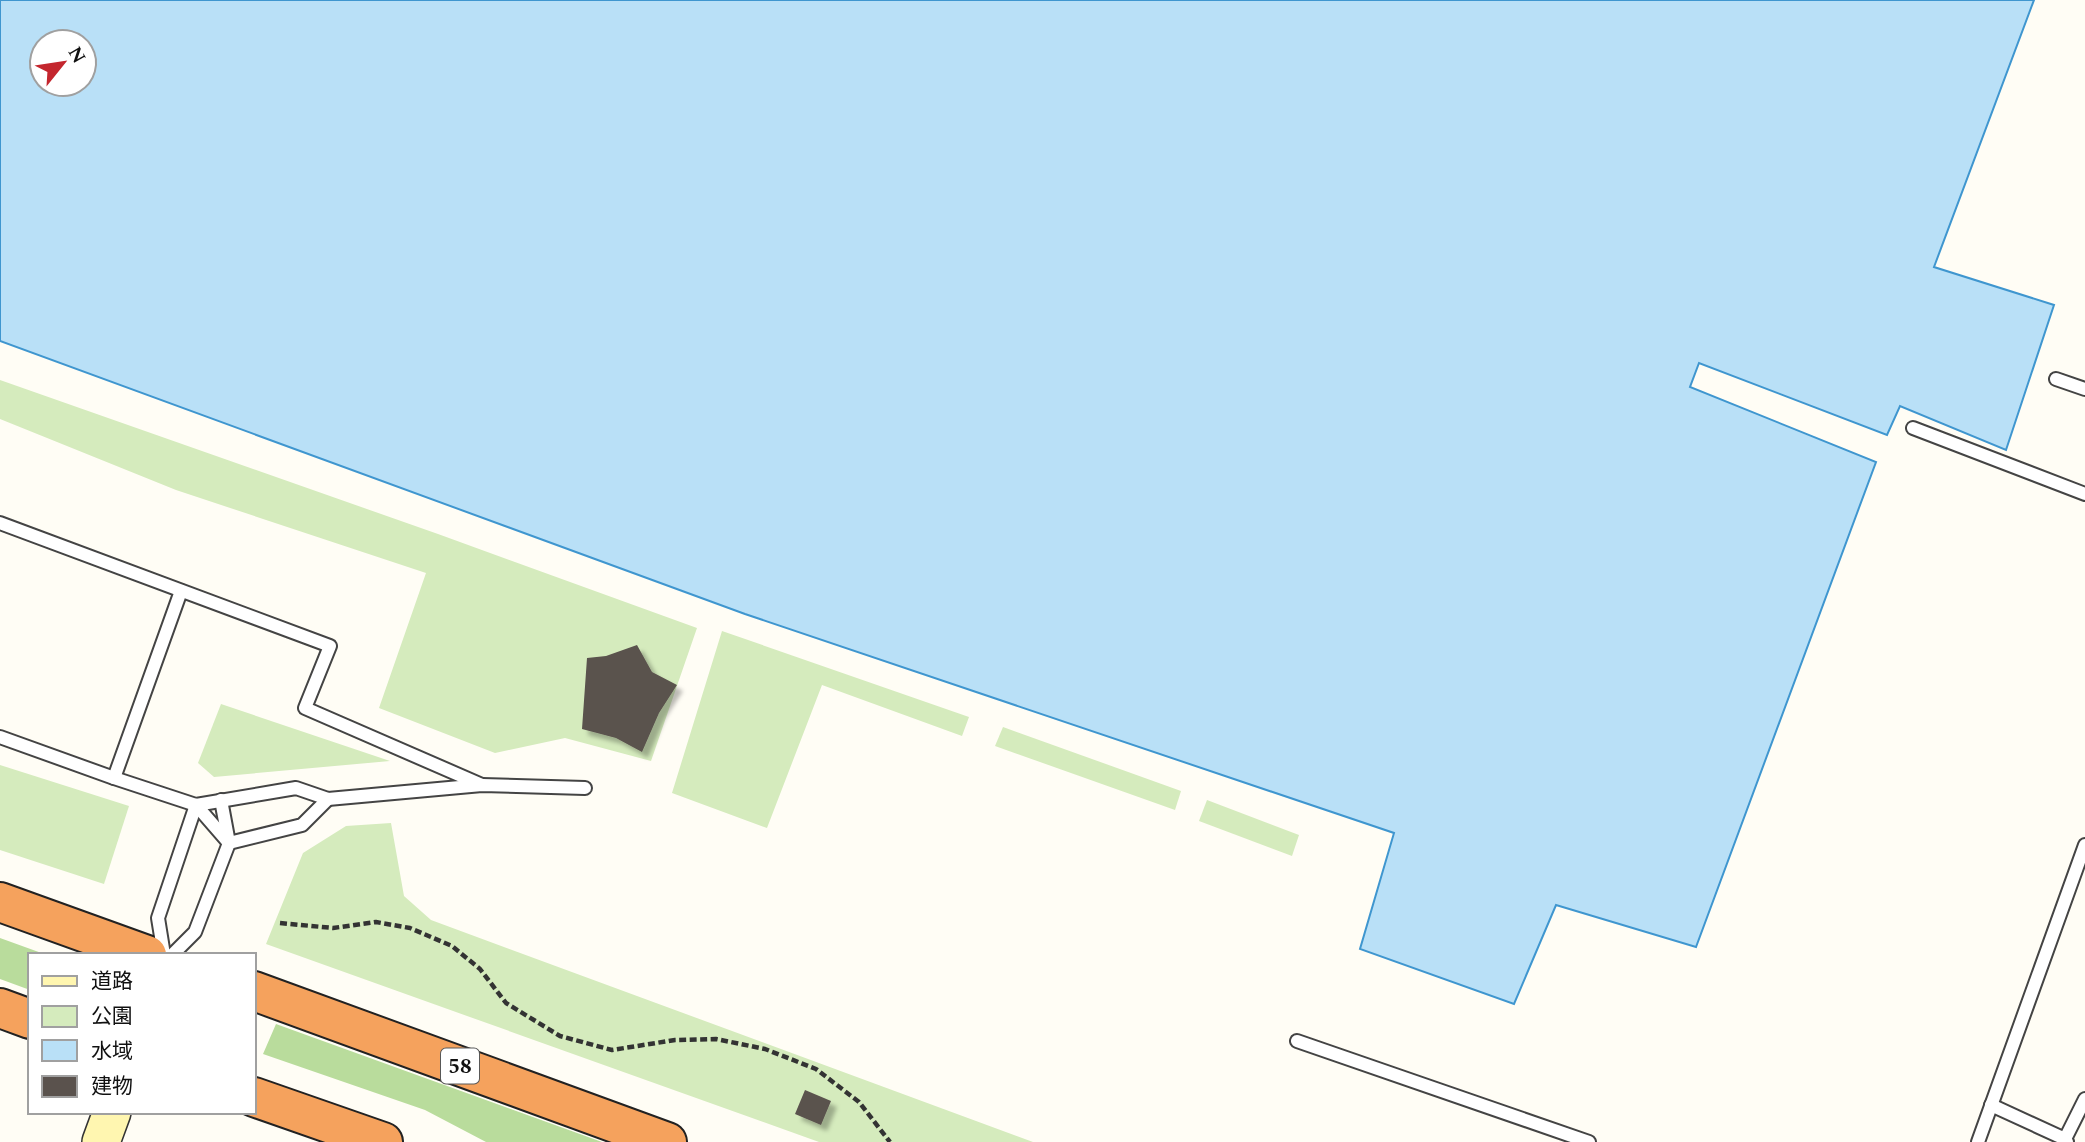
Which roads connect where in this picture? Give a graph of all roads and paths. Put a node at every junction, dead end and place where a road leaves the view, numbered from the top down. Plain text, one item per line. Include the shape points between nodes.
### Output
1 (2056, 379) dead end
2 (2085, 389) edge
3 (1913, 428) dead end
4 (2085, 494) edge
5 (0, 523) edge
6 (181, 591) junction
7 (0, 737) edge
8 (114, 778) junction
9 (482, 785) junction
10 (585, 788) dead end
11 (328, 799) junction
12 (221, 800) junction
13 (196, 805) junction
14 (229, 843) junction
15 (2085, 845) edge
16 (0, 902) edge
17 (280, 923) dead end
18 (141, 953) edge
19 (164, 953) edge
20 (174, 953) edge
21 (256, 992) edge
22 (0, 1008) edge
23 (28, 1018) edge
24 (1297, 1041) dead end
25 (256, 1098) edge
26 (2085, 1099) edge
27 (1991, 1105) junction
28 (111, 1114) edge
29 (2066, 1141) edge
30 (101, 1142) edge
31 (383, 1142) edge
32 (667, 1142) edge
33 (890, 1142) edge
34 (1589, 1142) edge
35 (1978, 1142) edge

1 - 2 lane
3 - 4 lane
5 - 6 lane
6 - 8 lane
6 - 9 lane via 330,646 304,708
7 - 8 lane
8 - 13 lane
9 - 10 lane
9 - 11 lane
11 - 12 lane via 296,788
11 - 14 lane via 302,825
12 - 13 lane
12 - 14 lane
13 - 14 lane
13 - 19 lane via 158,918
14 - 20 lane via 195,932
15 - 27 lane
16 - 18 highway
17 - 33 path via 333,928 376,922 410,928 452,946 480,969 506,1003 560,1036 599,1047 612,1050 716,1039 765,1049 816,1069 859,1102
21 - 32 highway, 58
22 - 23 highway
24 - 34 lane
25 - 31 highway
26 - 29 lane
27 - 29 lane
27 - 35 lane
28 - 30 street

